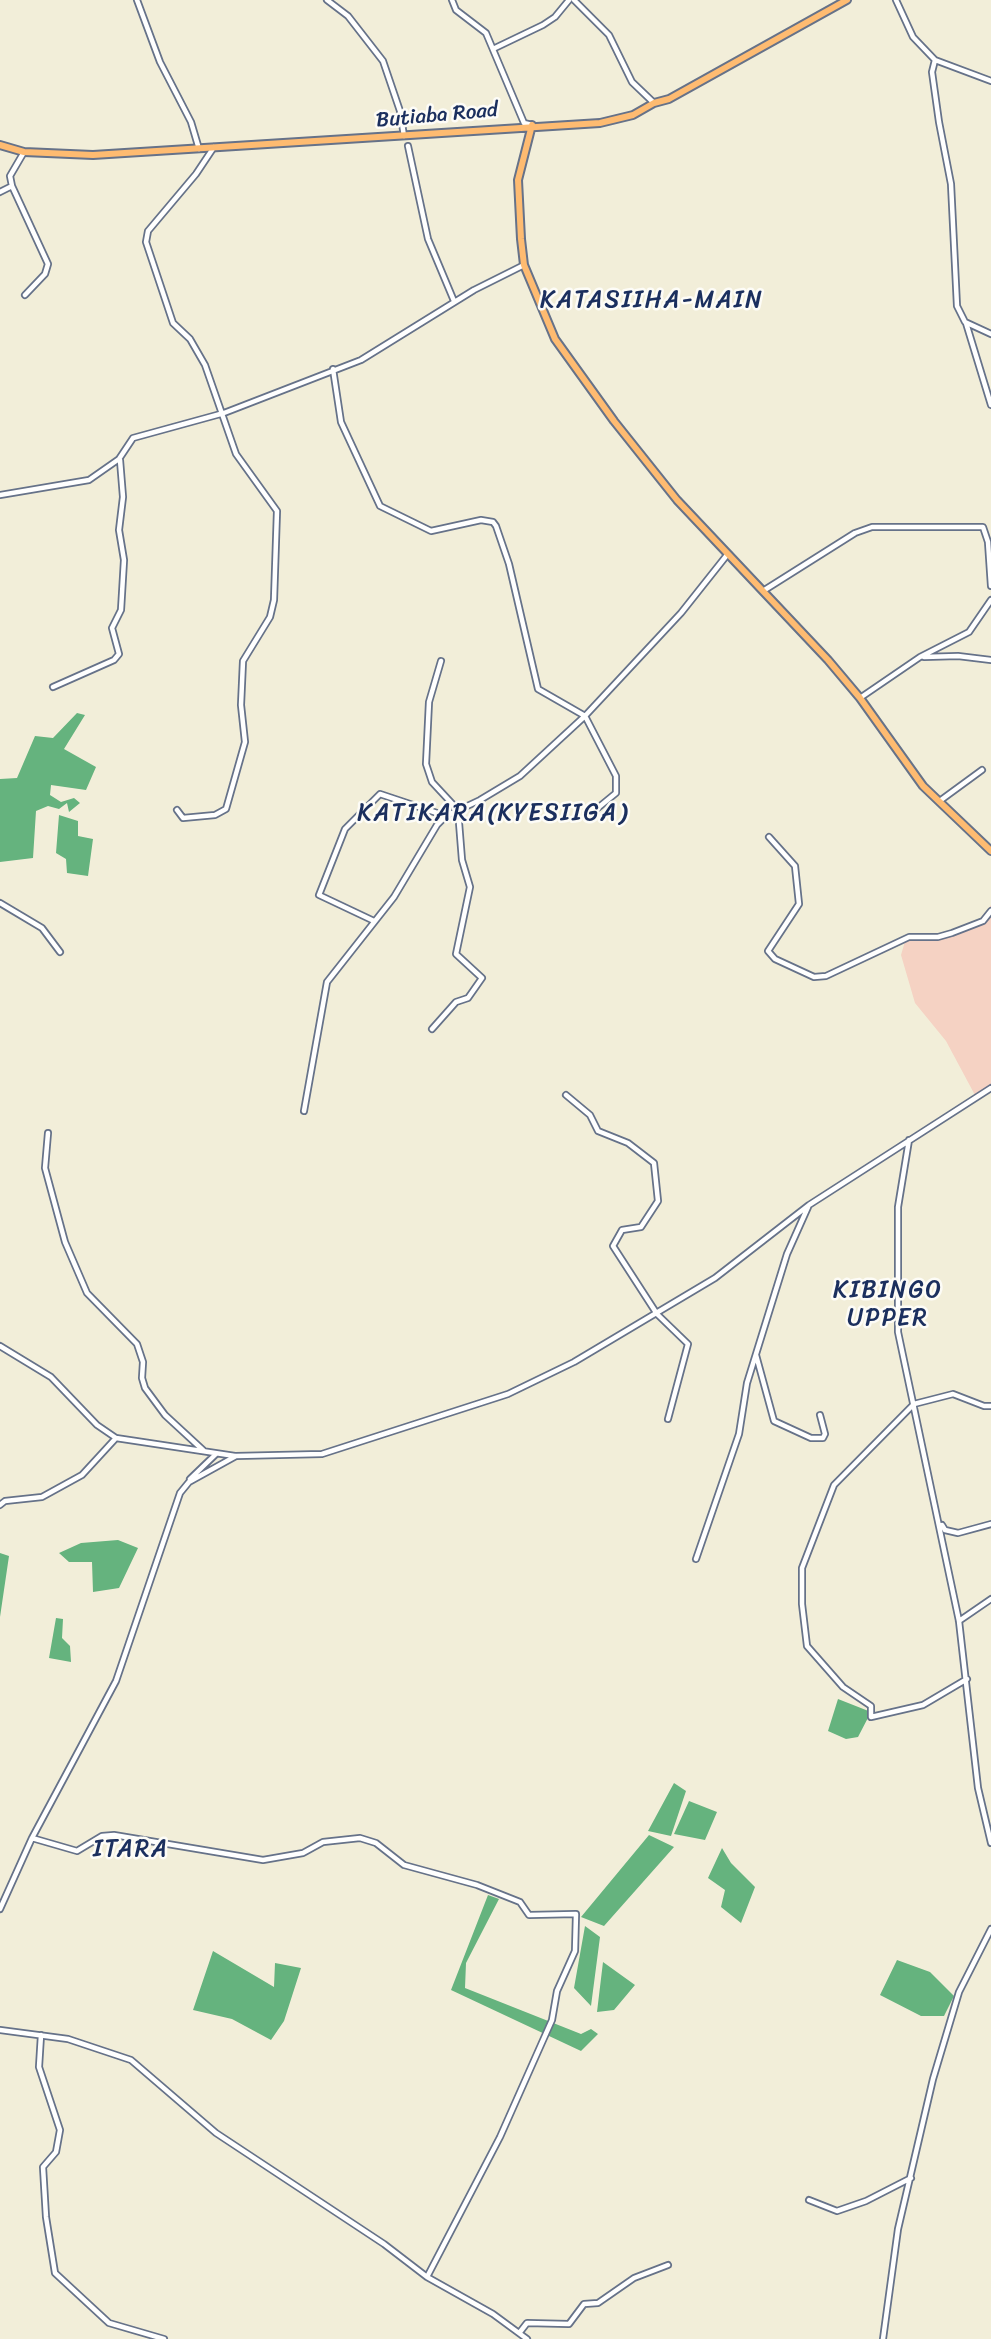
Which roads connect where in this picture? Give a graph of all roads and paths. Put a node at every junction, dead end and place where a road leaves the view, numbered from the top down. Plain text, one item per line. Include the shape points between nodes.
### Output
1 (136, 0) edge
2 (327, 0) edge
3 (452, 0) edge
4 (569, 0) edge
5 (574, 0) edge
6 (847, 0) edge
7 (896, 0) edge
8 (495, 48) junction
9 (935, 60) junction
10 (991, 81) edge
11 (654, 103) junction
12 (532, 125) junction
13 (404, 137) junction
14 (0, 145) edge
15 (408, 146) dead end
16 (214, 147) junction
17 (199, 149) junction
18 (24, 152) junction
19 (12, 186) junction
20 (0, 192) edge
21 (524, 265) junction
22 (25, 295) dead end
23 (454, 302) junction
24 (965, 322) junction
25 (991, 334) edge
26 (333, 369) junction
27 (991, 405) edge
28 (224, 413) junction
29 (120, 459) junction
30 (0, 495) edge
31 (727, 555) junction
32 (991, 586) edge
33 (763, 591) junction
34 (991, 600) edge
35 (920, 657) junction
36 (991, 660) edge
37 (441, 661) dead end
38 (53, 687) dead end
39 (860, 698) junction
40 (585, 716) junction
41 (982, 770) dead end
42 (941, 800) junction
43 (177, 810) dead end
44 (458, 810) junction
45 (446, 816) junction
46 (588, 816) dead end
47 (769, 836) dead end
48 (991, 851) edge
49 (0, 902) edge
50 (991, 911) edge
51 (374, 921) junction
52 (60, 952) dead end
53 (432, 1029) dead end
54 (991, 1088) edge
55 (566, 1095) dead end
56 (304, 1111) dead end
57 (48, 1133) dead end
58 (909, 1140) junction
59 (809, 1205) junction
60 (657, 1314) junction
61 (0, 1346) edge
62 (756, 1354) junction
63 (914, 1404) junction
64 (991, 1406) edge
65 (820, 1415) dead end
66 (668, 1419) dead end
67 (116, 1438) junction
68 (204, 1451) junction
69 (217, 1453) junction
70 (236, 1456) junction
71 (189, 1482) junction
72 (0, 1505) edge
73 (940, 1521) junction
74 (991, 1524) edge
75 (696, 1559) dead end
76 (991, 1600) edge
77 (959, 1621) junction
78 (967, 1679) junction
79 (32, 1839) junction
80 (991, 1843) edge
81 (0, 1909) edge
82 (991, 1929) edge
83 (0, 2030) edge
84 (41, 2035) junction
85 (912, 2177) junction
86 (809, 2200) dead end
87 (668, 2265) dead end
88 (427, 2277) junction
89 (520, 2332) junction
90 (164, 2339) edge
91 (527, 2339) edge
92 (883, 2339) edge

1 - 17 street
2 - 13 street via 348,16 383,61
3 - 8 street
4 - 8 street via 543,25
5 - 11 street via 609,35 632,82
6 - 11 main road, Butiaba Road via 692,87
7 - 9 street via 913,37
8 - 12 street via 524,123
9 - 10 street
9 - 24 street via 932,72 951,184 957,306
11 - 12 main road, Butiaba Road via 633,115 600,122 569,127
12 - 13 main road, Butiaba Road
12 - 21 main road via 518,180
13 - 16 main road, Butiaba Road
14 - 18 main road, Butiaba Road
15 - 23 street via 428,239
16 - 17 main road, Butiaba Road
16 - 28 street via 148,231 146,242 173,323 193,344
17 - 18 main road, Butiaba Road via 93,155
18 - 19 street via 10,176
19 - 20 street
19 - 22 street via 48,264 46,274
21 - 23 street
21 - 31 main road via 555,339 677,500
23 - 26 street via 361,360
24 - 25 street
24 - 27 street
26 - 28 street
26 - 40 street via 341,422 380,506 431,531 481,520 493,522 509,564 538,689
28 - 29 street via 133,438
28 - 43 street via 236,454 277,511 274,600 270,617 243,661 245,742 226,809 215,815 183,818
29 - 30 street via 80,483
29 - 38 street via 124,560 121,610 112,628 119,654
31 - 33 main road
31 - 40 street via 681,614
32 - 33 street via 983,527 872,527
33 - 39 main road
34 - 35 street via 969,632
35 - 36 street
35 - 39 street
37 - 44 street via 429,702 426,764 432,782
39 - 42 main road via 923,786
40 - 44 street via 520,776
40 - 46 street via 617,786 616,793
41 - 42 street
42 - 48 main road
44 - 45 street
44 - 53 street via 462,860 470,887 456,954 482,980
45 - 51 street
45 - 51 street via 380,794 345,830 319,895
47 - 50 street via 795,866 799,904 768,951 775,959 814,977 826,976 909,937 952,933 983,920
49 - 52 street via 42,928
51 - 56 street via 327,982
54 - 58 street
55 - 60 street via 590,1115 598,1130 628,1143 654,1163 658,1201 641,1227 622,1230 613,1246
57 - 68 street via 45,1168 65,1242 88,1293 137,1344 144,1362 145,1388 165,1415
58 - 59 street
58 - 63 street via 898,1207 896,1263 898,1339
59 - 60 street via 715,1278
59 - 62 street via 787,1254
60 - 66 street via 688,1344
60 - 70 street via 508,1394 322,1454
61 - 67 street via 51,1377 97,1425
62 - 65 street via 774,1421 811,1438 823,1438
62 - 75 street via 742,1425
63 - 64 street via 953,1394
63 - 73 street
63 - 78 street via 832,1489 802,1568 805,1642 814,1658 871,1706 871,1717 923,1705
67 - 68 street
67 - 72 street via 82,1475 42,1497
68 - 69 street
69 - 70 street
69 - 71 street
70 - 71 street
71 - 79 street via 180,1493 116,1681
73 - 74 street via 945,1530 958,1533
73 - 77 street
76 - 77 street
77 - 78 street
78 - 80 street via 978,1788
79 - 81 street
79 - 88 street via 77,1852 102,1836 114,1835 263,1860 303,1853 323,1842 360,1839 376,1843 404,1865 511,1899 522,1904 528,1915 576,1914 575,1951 557,1991 552,2020 500,2137
82 - 85 street via 957,1995
83 - 84 street
84 - 88 street via 88,2044 131,2060 216,2133
84 - 90 street via 39,2067 60,2130 56,2152 43,2167 55,2273 109,2323
85 - 86 street via 866,2202 840,2210
85 - 92 street via 898,2229
87 - 89 street via 634,2278 598,2304 584,2304 569,2324 527,2323
88 - 89 street
89 - 91 street

